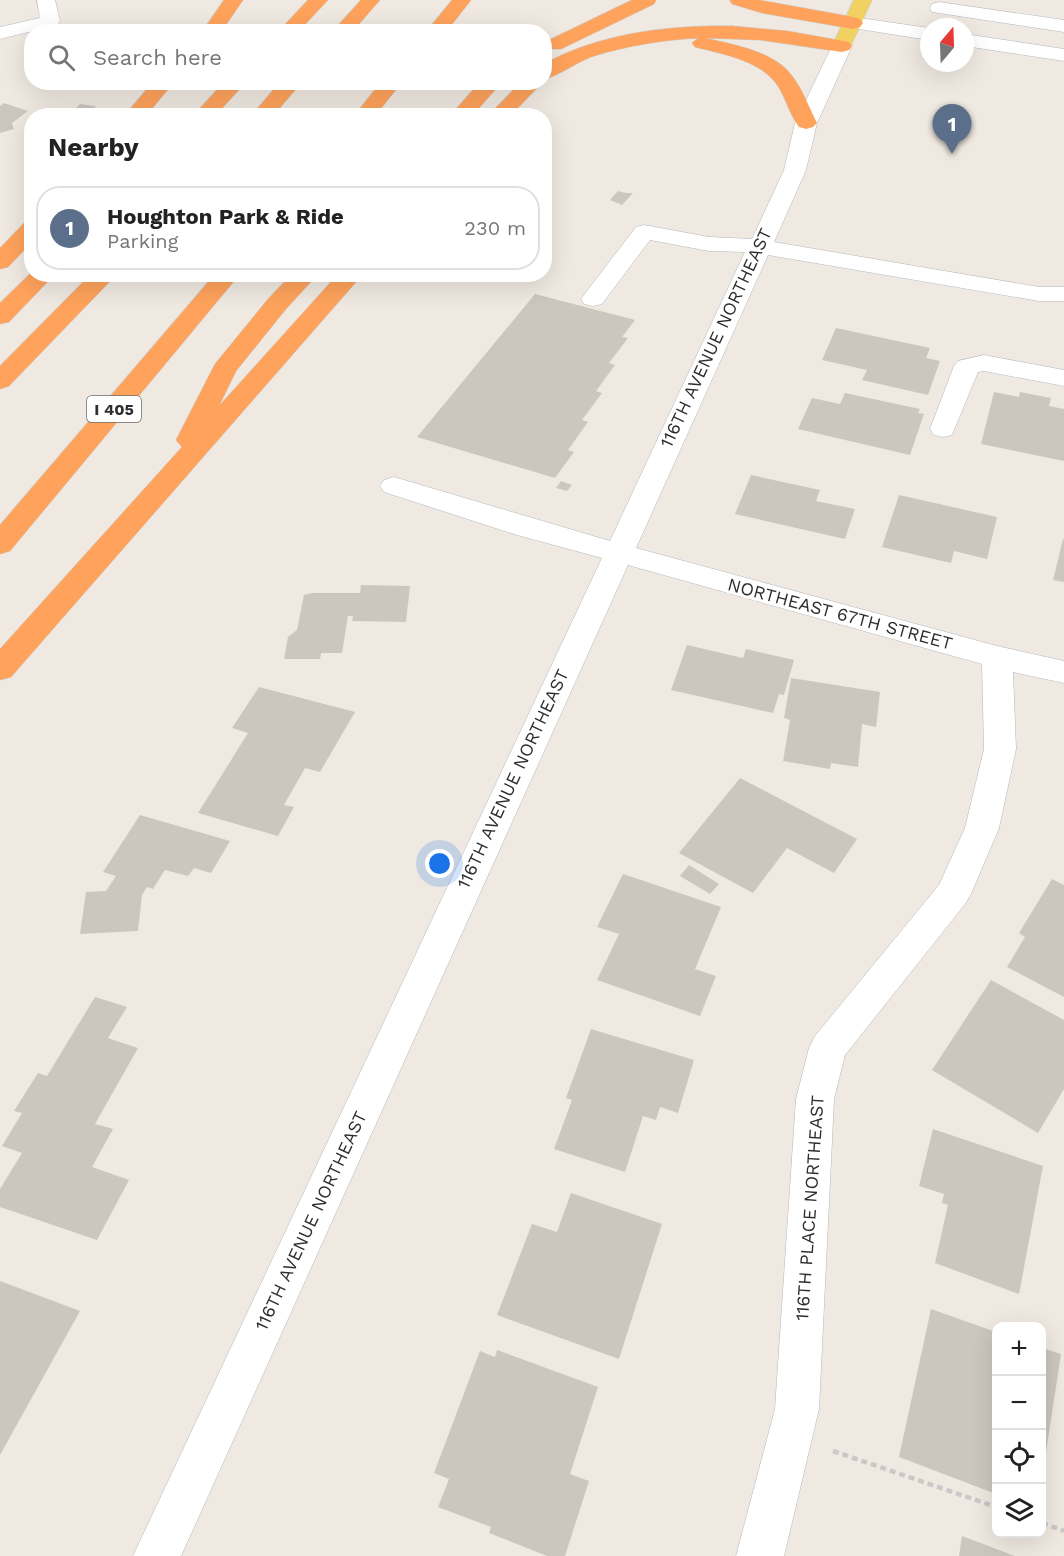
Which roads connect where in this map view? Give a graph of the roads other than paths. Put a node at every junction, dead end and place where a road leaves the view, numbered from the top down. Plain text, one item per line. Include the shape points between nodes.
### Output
1 (46, 0) edge
2 (234, 0) edge
3 (319, 0) edge
4 (371, 0) edge
5 (462, 0) edge
6 (647, 0) edge
7 (740, 0) edge
8 (862, 0) edge
9 (939, 8) dead end
10 (853, 23) junction
11 (38, 24) edge
12 (217, 24) edge
13 (295, 24) edge
14 (348, 24) edge
15 (442, 24) edge
16 (1064, 26) edge
17 (22, 28) joint
18 (0, 33) edge
19 (920, 33) edge
20 (661, 37) junction
21 (974, 41) edge
22 (842, 45) junction
23 (552, 46) edge
24 (0, 49) edge
25 (1064, 55) edge
26 (552, 68) edge
27 (157, 90) edge
28 (228, 90) edge
29 (285, 90) edge
30 (385, 90) edge
31 (484, 90) edge
32 (525, 90) edge
33 (141, 108) edge
34 (211, 108) edge
35 (268, 108) edge
36 (370, 108) edge
37 (468, 108) edge
38 (506, 108) edge
39 (806, 123) junction
40 (24, 236) edge
41 (759, 246) junction
42 (0, 262) edge
43 (35, 282) edge
44 (97, 282) edge
45 (221, 282) edge
46 (298, 282) edge
47 (344, 282) edge
48 (1064, 294) edge
49 (593, 299) dead end
50 (0, 317) edge
51 (1064, 378) edge
52 (0, 381) edge
53 (943, 429) dead end
54 (169, 479) junction
55 (394, 486) dead end
56 (0, 544) edge
57 (617, 552) junction
58 (997, 657) junction
59 (0, 669) edge
60 (1064, 672) edge
61 (157, 1556) edge
62 (760, 1556) edge

1 - 11 street via 50,21
2 - 12 highway
3 - 13 highway
4 - 14 highway
5 - 15 highway
6 - 23 highway
7 - 10 highway
8 - 10 main road, 116TH AVENUE NORTHEAST
9 - 16 street
10 - 19 street
10 - 22 main road, 116TH AVENUE NORTHEAST
17 - 18 street
17 - 24 street
20 - 22 highway via 731,32
20 - 26 highway via 596,49
20 - 39 highway via 722,48 762,63 778,74
21 - 25 street
22 - 39 street, 116TH AVENUE NORTHEAST
27 - 33 highway
28 - 34 highway
29 - 35 highway
30 - 36 highway
31 - 37 highway
32 - 38 highway
39 - 41 street, 116TH AVENUE NORTHEAST via 795,170
40 - 42 highway
41 - 48 street via 1012,290
41 - 49 street via 709,244 644,232
41 - 57 street, 116TH AVENUE NORTHEAST
43 - 50 highway
44 - 52 highway
45 - 56 highway, I 405
46 - 54 highway via 224,369
47 - 54 highway
51 - 53 street via 984,363 967,366
54 - 59 highway
55 - 57 street, NORTHEAST 67TH STREET
57 - 58 street, NORTHEAST 67TH STREET
57 - 61 street, 116TH AVENUE NORTHEAST
58 - 60 street, NORTHEAST 67TH STREET
58 - 62 street, 116TH PLACE NORTHEAST via 1000,748 982,828 953,894 828,1048 815,1099 796,1409

